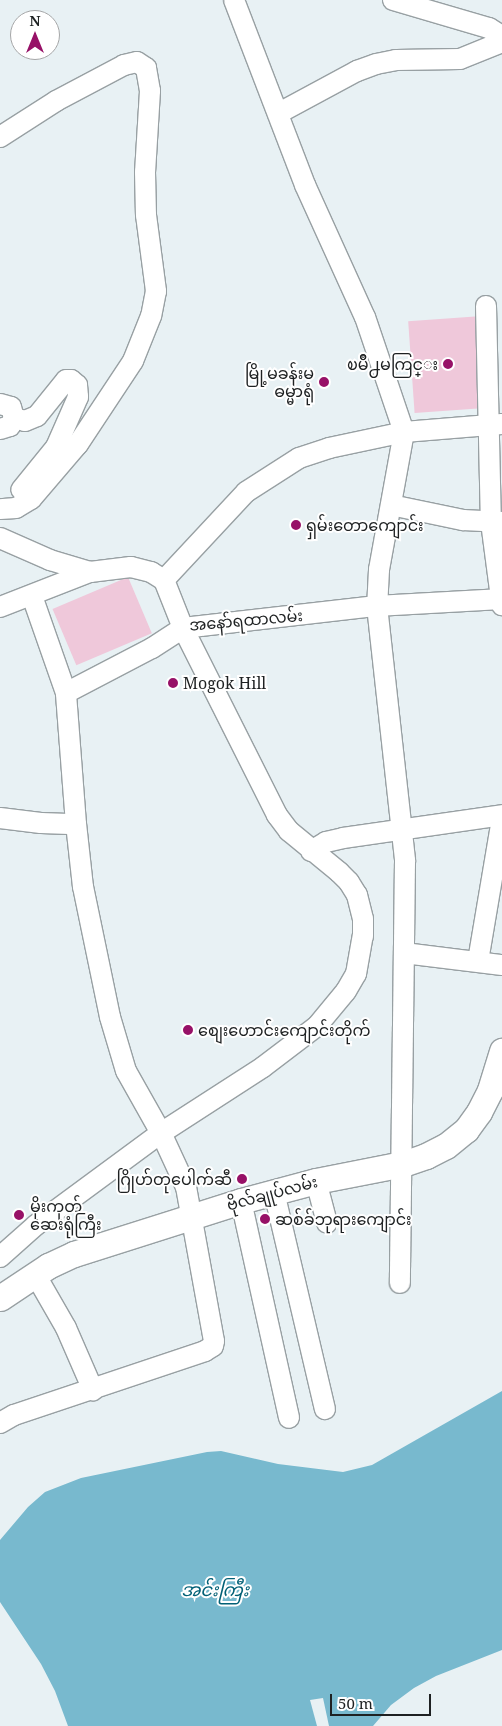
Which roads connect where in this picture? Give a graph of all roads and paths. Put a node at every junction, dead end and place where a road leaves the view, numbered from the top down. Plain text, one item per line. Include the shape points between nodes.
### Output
1 (234, 0) edge
2 (393, 0) edge
3 (502, 36) edge
4 (502, 42) edge
5 (279, 113) junction
6 (0, 137) edge
7 (486, 306) dead end
8 (0, 404) edge
9 (7, 424) edge
10 (495, 425) edge
11 (404, 432) junction
12 (391, 505) junction
13 (0, 508) edge
14 (496, 522) edge
15 (0, 538) edge
16 (90, 572) junction
17 (164, 580) junction
18 (32, 596) junction
19 (502, 599) edge
20 (502, 604) edge
21 (377, 606) junction
22 (0, 607) edge
23 (182, 628) junction
24 (66, 693) junction
25 (502, 815) edge
26 (0, 818) edge
27 (502, 819) edge
28 (76, 824) junction
29 (403, 829) junction
30 (310, 851) junction
31 (404, 953) junction
32 (478, 961) junction
33 (502, 965) edge
34 (502, 1051) edge
35 (161, 1133) junction
36 (403, 1164) junction
37 (316, 1181) junction
38 (274, 1192) junction
39 (241, 1201) junction
40 (192, 1215) junction
41 (327, 1223) dead end
42 (0, 1258) edge
43 (35, 1274) junction
44 (400, 1283) dead end
45 (0, 1298) edge
46 (93, 1390) junction
47 (325, 1409) dead end
48 (289, 1418) dead end
49 (0, 1422) edge

1 - 5 street
2 - 3 street via 489,28
4 - 5 street via 460,59 396,60 376,64
5 - 11 street via 305,186 366,317
6 - 13 street via 56,101 124,65 137,62 146,68 150,91 146,215 156,291 151,316 133,361 78,444 31,499 16,508
7 - 10 street
8 - 9 street via 11,407
9 - 13 street via 37,416 63,382 71,380 77,385 78,397 56,447 17,496
10 - 11 street
10 - 14 street
11 - 12 street
11 - 17 street via 329,448 299,458 268,476 246,492
12 - 14 street via 463,520
12 - 21 street via 378,570
14 - 19 street
15 - 16 street via 50,560
16 - 17 street via 131,567 151,572
16 - 18 street
17 - 23 street, အ‌နော်‌ရထာလမ်း
18 - 22 street
18 - 24 street
19 - 20 street
19 - 21 street, အ‌နော်‌ရထာလမ်း
21 - 23 street, အ‌နော်‌ရထာလမ်း
21 - 29 street
23 - 24 street via 152,648
23 - 30 street via 277,814 288,831
24 - 28 street
25 - 29 street
26 - 28 street
27 - 32 street
28 - 35 street via 84,887 110,1017 126,1071
29 - 30 street via 326,842
29 - 31 street via 406,861
30 - 35 street via 338,872 361,907 363,936 356,974 316,1026 263,1067
31 - 32 street
31 - 36 street
32 - 33 street
34 - 36 main road, ဗိုလ်‌ချုပ်‌လမ်း via 486,1097 466,1130 446,1146
35 - 40 street via 182,1174
35 - 42 street via 36,1225
36 - 37 main road, ဗိုလ်‌ချုပ်‌လမ်း
36 - 44 street
37 - 38 main road, ဗိုလ်‌ချုပ်‌လမ်း
37 - 41 street
38 - 39 main road, ဗိုလ်‌ချုပ်‌လမ်း
38 - 47 street
39 - 40 main road, ဗိုလ်‌ချုပ်‌လမ်း
39 - 48 street
40 - 43 main road, ဗိုလ်‌ချုပ်‌လမ်း via 74,1254
40 - 46 street via 214,1333 213,1346
43 - 45 main road, ဗိုလ်‌ချုပ်‌လမ်း
43 - 46 street via 66,1328
46 - 49 street

